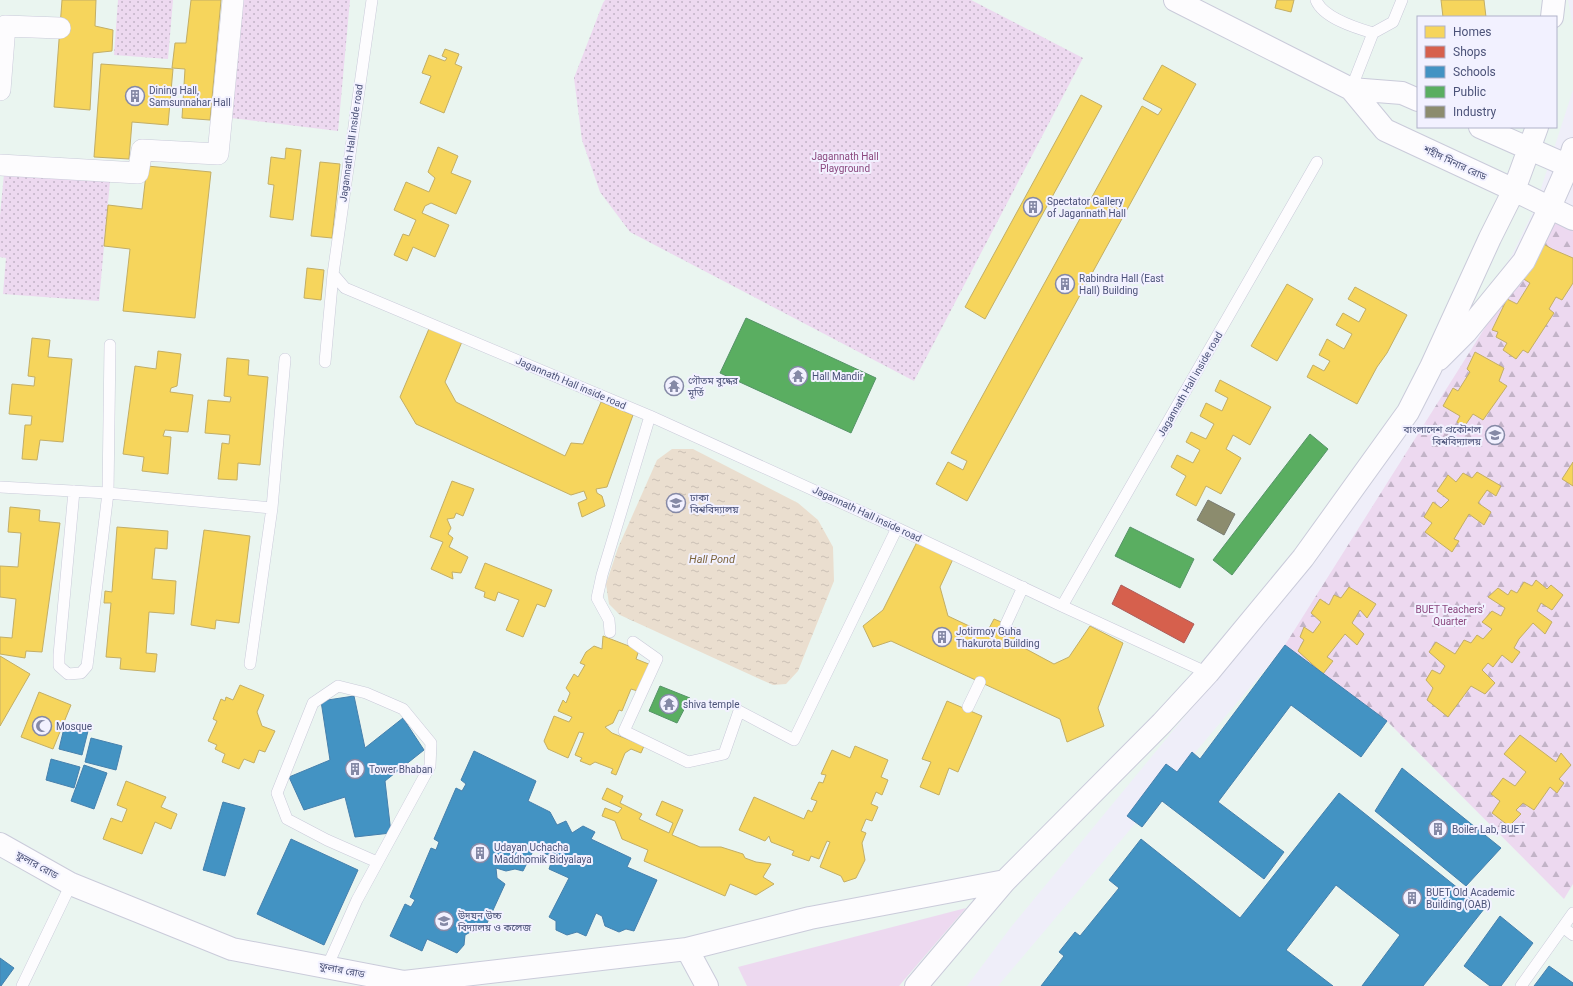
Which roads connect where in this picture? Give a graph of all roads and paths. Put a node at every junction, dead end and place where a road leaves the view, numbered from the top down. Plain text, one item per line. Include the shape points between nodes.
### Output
1 (233, 0) edge
2 (372, 0) edge
3 (1175, 0) edge
4 (1316, 0) edge
5 (1402, 0) edge
6 (1554, 0) edge
7 (1552, 16) edge
8 (60, 28) dead end
9 (1373, 33) junction
10 (1351, 89) junction
11 (0, 90) edge
12 (1417, 100) edge
13 (1482, 128) edge
14 (1537, 128) edge
15 (1530, 149) junction
16 (1571, 161) edge
17 (1317, 162) dead end
18 (0, 165) edge
19 (1514, 190) junction
20 (1550, 207) junction
21 (1573, 219) edge
22 (333, 274) junction
23 (110, 345) dead end
24 (285, 359) dead end
25 (325, 362) dead end
26 (1431, 367) junction
27 (650, 416) junction
28 (0, 487) edge
29 (74, 491) junction
30 (108, 493) junction
31 (272, 508) junction
32 (897, 528) junction
33 (1023, 587) junction
34 (1062, 606) junction
35 (1006, 624) dead end
36 (610, 632) dead end
37 (633, 642) dead end
38 (250, 664) dead end
39 (1208, 673) junction
40 (980, 682) dead end
41 (968, 707) dead end
42 (0, 844) edge
43 (376, 862) junction
44 (1005, 882) junction
45 (71, 884) junction
46 (1573, 913) edge
47 (1564, 928) junction
48 (1573, 935) edge
49 (687, 949) junction
50 (327, 968) junction
51 (22, 986) edge
52 (707, 986) edge
53 (916, 986) edge
54 (1521, 986) edge

1 - 18 street via 218,154 142,150 138,173
2 - 22 lane, Jagannath Hall inside road
3 - 10 main road, শহীদ মিনার রোড
4 - 9 lane via 1319,6 1345,24
5 - 9 lane via 1393,22
6 - 7 main road
8 - 11 street via 5,26
9 - 10 lane
10 - 12 main road, শহীদ মিনার রোড via 1402,93
10 - 19 main road, শহীদ মিনার রোড via 1385,130
13 - 15 main road
14 - 15 main road
15 - 16 main road
15 - 19 main road
16 - 20 main road
17 - 34 lane, Jagannath Hall inside road
19 - 20 main road, শহীদ মিনার রোড
19 - 26 main road
20 - 21 main road, শহীদ মিনার রোড
20 - 26 main road via 1524,261 1466,332
22 - 25 lane
22 - 27 lane, Jagannath Hall inside road via 345,288
23 - 30 lane
24 - 31 lane
26 - 39 main road via 1408,412 1303,558
27 - 32 lane, Jagannath Hall inside road
27 - 36 lane via 597,598 608,620
28 - 29 lane
29 - 30 lane
29 - 30 lane via 59,655 59,666 68,674 81,673 87,666
30 - 31 lane
31 - 38 lane
32 - 33 lane, Jagannath Hall inside road
32 - 37 lane via 794,740 740,711 724,754 688,762 624,731 657,659
33 - 34 lane, Jagannath Hall inside road
33 - 35 lane
34 - 39 lane, Jagannath Hall inside road
39 - 44 main road
40 - 41 lane
42 - 45 main road, ফুলার রোড
43 - 43 lane via 430,766 431,743 404,709 366,693 338,686 313,703 277,793 287,819
43 - 50 lane
44 - 49 main road, ফুলার রোড via 810,918
44 - 53 main road
45 - 50 main road, ফুলার রোড via 232,949
45 - 51 lane
46 - 47 lane
47 - 48 lane
47 - 54 lane
49 - 50 main road, ফুলার রোড via 404,982
49 - 52 main road

